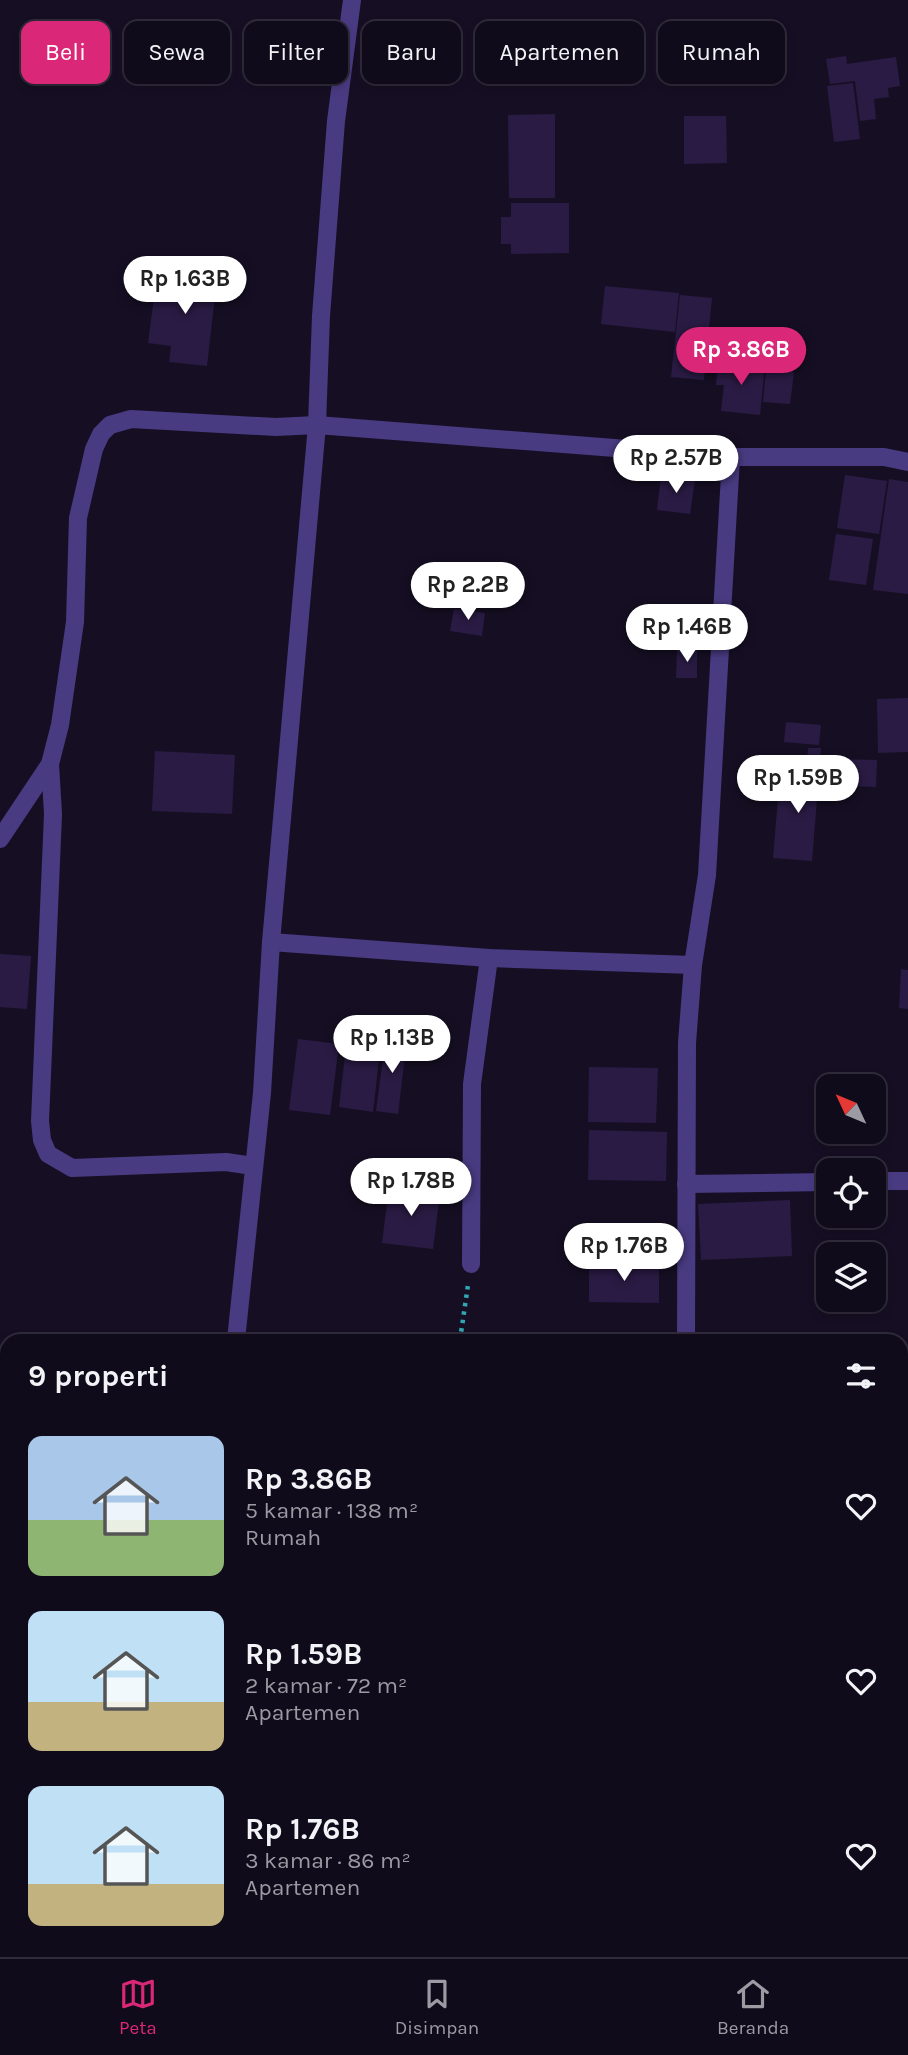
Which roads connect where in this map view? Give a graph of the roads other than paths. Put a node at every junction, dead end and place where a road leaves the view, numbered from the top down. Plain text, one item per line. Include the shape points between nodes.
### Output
1 (352, 0) edge
2 (317, 425) junction
3 (731, 457) junction
4 (908, 462) edge
5 (50, 764) junction
6 (0, 839) edge
7 (271, 942) junction
8 (489, 958) junction
9 (693, 965) junction
10 (253, 1166) junction
11 (886, 1181) edge
12 (908, 1181) edge
13 (816, 1182) edge
14 (686, 1184) junction
15 (471, 1264) road end
16 (237, 1334) edge
17 (686, 1334) edge

1 - 2 street via 336,121
2 - 3 street
2 - 5 street via 131,419 110,425 101,434 78,518 75,622
2 - 7 street
3 - 4 street via 884,457
3 - 9 street via 706,875
5 - 6 street
5 - 10 street via 53,814 40,1121 48,1154 72,1168 226,1162
7 - 8 street
7 - 10 street
8 - 9 street
8 - 15 street via 472,1084
9 - 14 street via 687,1043
10 - 16 street
11 - 12 street
13 - 14 street
14 - 17 street

